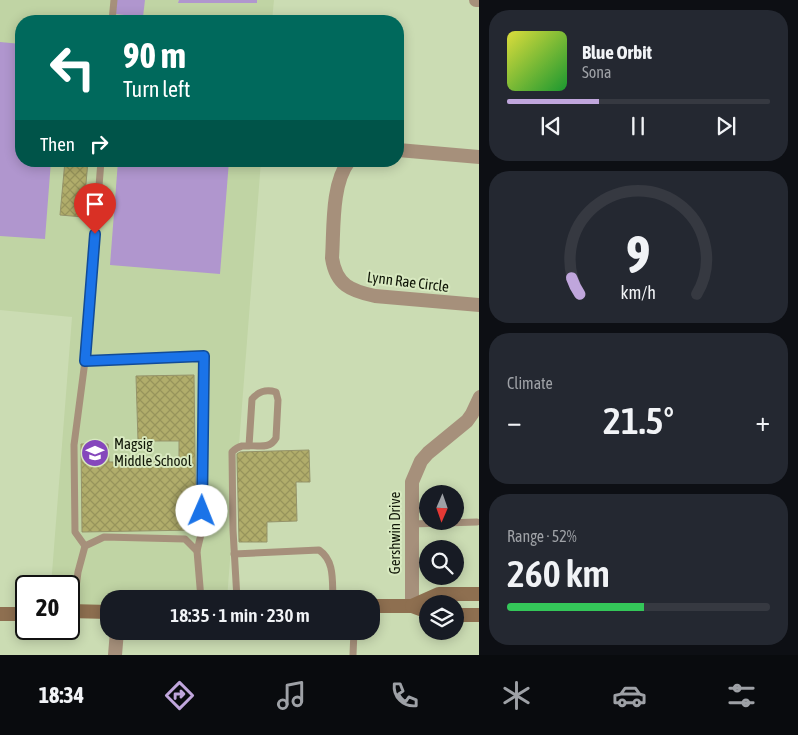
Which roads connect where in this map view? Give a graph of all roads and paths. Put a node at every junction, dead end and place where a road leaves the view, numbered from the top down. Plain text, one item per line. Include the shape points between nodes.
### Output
1 (114, 0) edge
2 (113, 15) edge
3 (404, 151) edge
4 (479, 157) edge
5 (101, 167) edge
6 (344, 167) edge
7 (479, 306) edge
8 (85, 361) junction
9 (479, 397) edge
10 (249, 446) junction
11 (477, 522) dead end
12 (411, 524) junction
13 (85, 546) junction
14 (197, 551) junction
15 (234, 554) junction
16 (77, 575) edge
17 (200, 590) edge
18 (236, 590) edge
19 (332, 590) edge
20 (479, 594) edge
21 (380, 606) edge
22 (412, 606) junction
23 (419, 609) edge
24 (80, 611) edge
25 (100, 612) edge
26 (0, 614) edge
27 (15, 614) edge
28 (464, 615) edge
29 (479, 615) edge
30 (116, 640) edge
31 (354, 640) edge
32 (115, 655) edge
33 (353, 655) edge

1 - 2 lane
3 - 4 street
5 - 8 lane
6 - 7 street, Lynn Rae Circle via 337,192 332,258 333,267 342,282 360,293 375,296
8 - 13 lane via 74,446 76,532
8 - 14 lane via 204,356 202,530
9 - 12 street, Gershwin Drive via 467,421 428,452 415,471
10 - 10 lane via 252,399 263,391 276,392 276,438 270,445
10 - 15 lane via 240,446 232,452
11 - 12 lane
12 - 22 street, Gershwin Drive
13 - 14 lane via 104,537 185,539
13 - 16 lane
14 - 17 lane
15 - 18 lane
15 - 19 lane via 319,550 327,555 331,564
20 - 22 main road via 439,594
21 - 22 main road
22 - 23 main road
24 - 25 main road
26 - 27 main road
28 - 29 main road
30 - 32 street
31 - 33 lane

